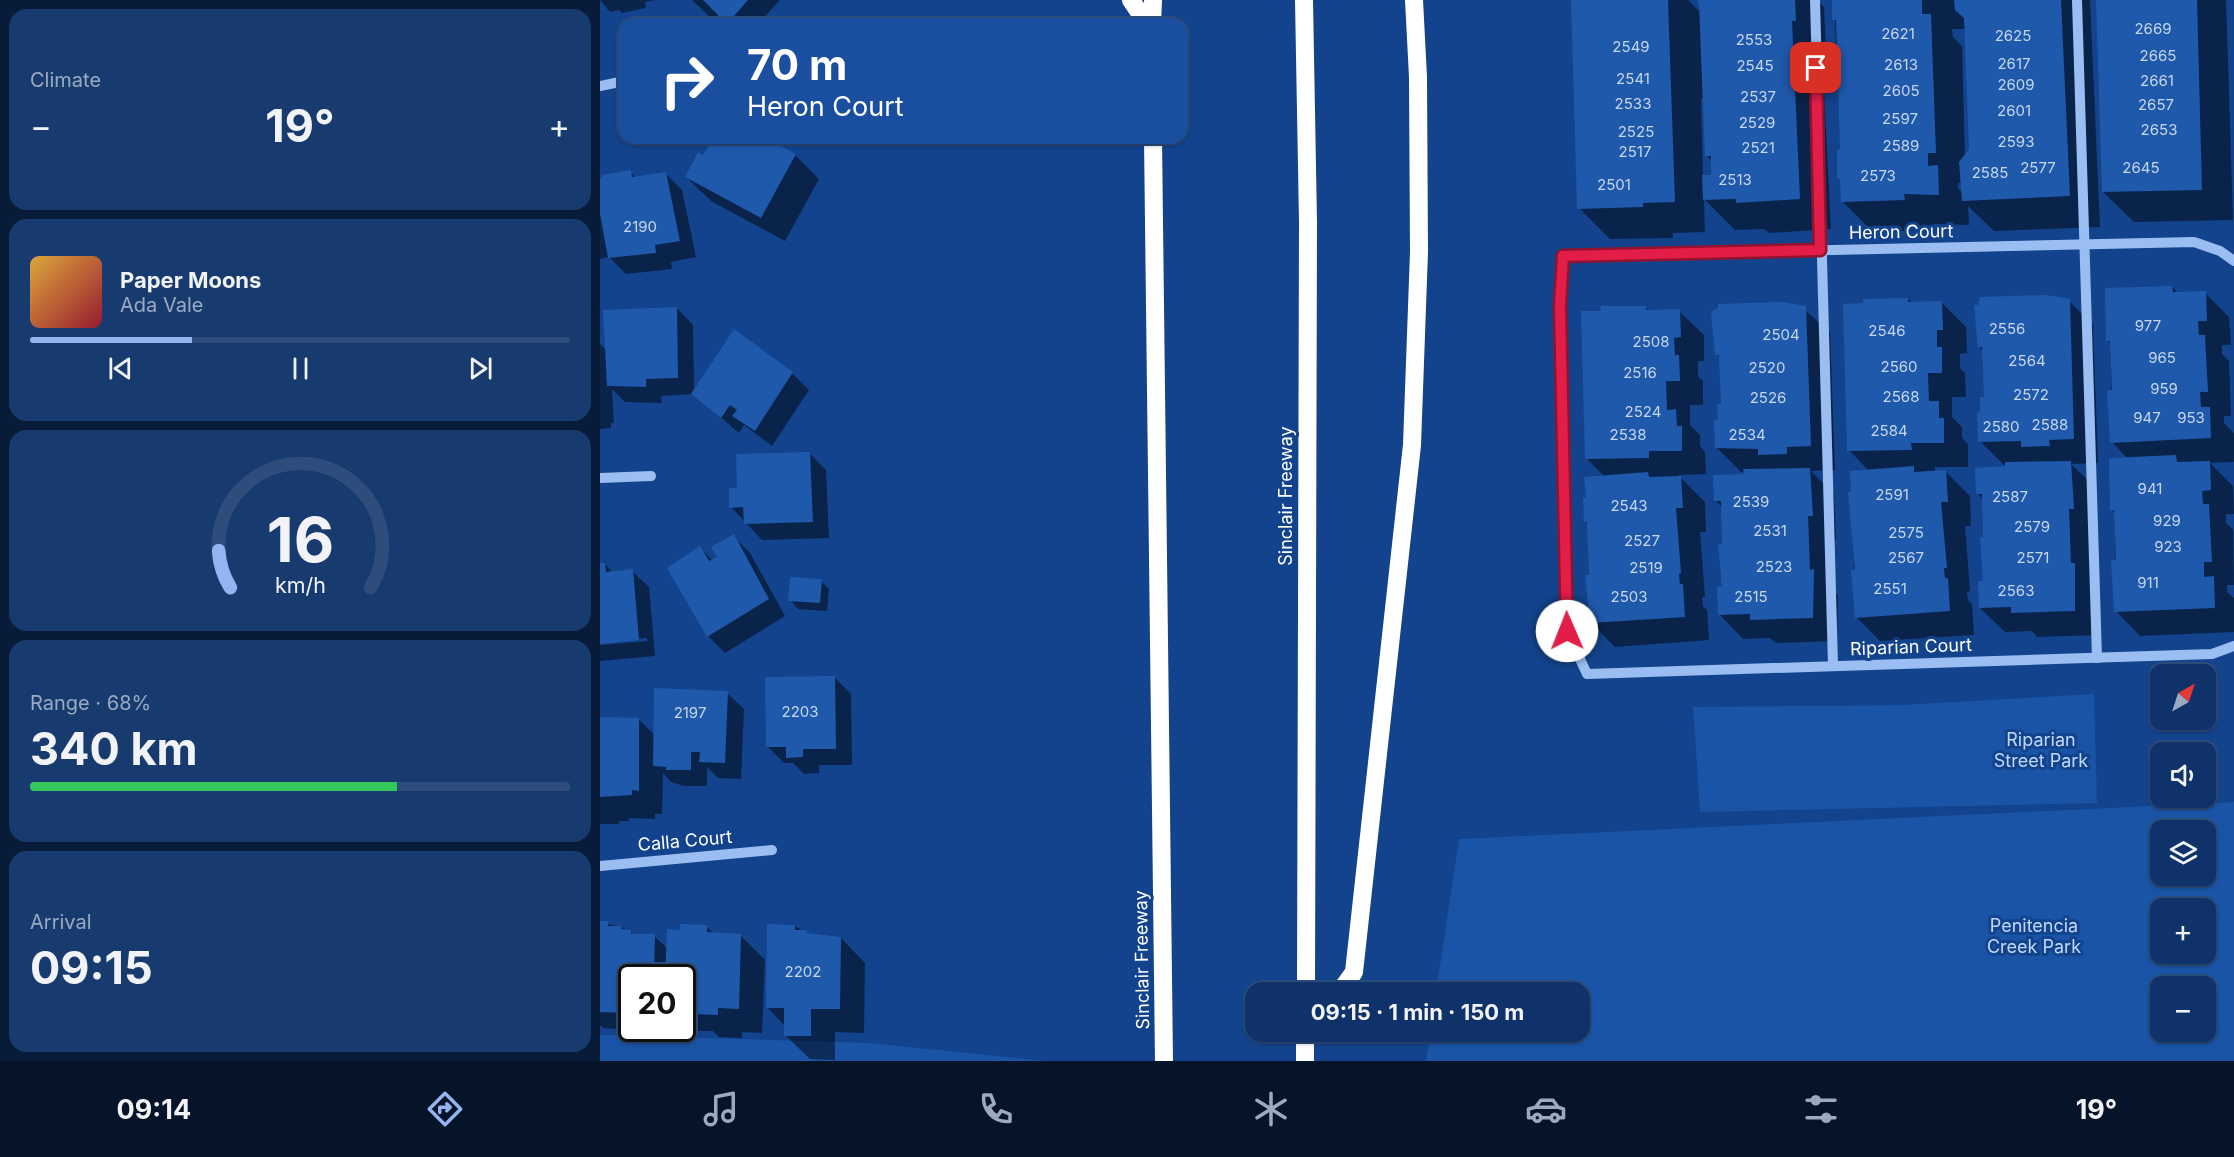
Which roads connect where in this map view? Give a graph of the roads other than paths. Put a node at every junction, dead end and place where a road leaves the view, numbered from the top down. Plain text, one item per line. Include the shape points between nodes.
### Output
1 (1131, 0) edge
2 (1153, 0) edge
3 (1304, 0) edge
4 (1414, 0) edge
5 (1815, 0) edge
6 (2077, 0) edge
7 (1143, 18) edge
8 (1152, 18) edge
9 (618, 82) edge
10 (600, 86) edge
11 (1153, 144) edge
12 (2085, 245) junction
13 (1820, 250) junction
14 (2234, 261) edge
15 (651, 476) dead end
16 (600, 478) edge
17 (2234, 646) edge
18 (2097, 658) junction
19 (1833, 666) junction
20 (1587, 674) joint
21 (772, 850) dead end
22 (600, 866) edge
23 (1306, 982) edge
24 (1347, 982) edge
25 (1306, 1042) edge
26 (1164, 1061) edge
27 (1305, 1061) edge

1 - 7 highway
2 - 8 highway
3 - 23 highway, Sinclair Freeway via 1308,222
4 - 24 highway via 1419,252 1412,445 1354,972
5 - 13 street
6 - 12 street
9 - 10 street
11 - 26 highway, Sinclair Freeway
12 - 13 street, Heron Court
12 - 14 street, Heron Court via 2194,242 2220,251
12 - 18 street
13 - 19 street
13 - 20 street, Heron Court via 1563,256 1560,306 1567,631
15 - 16 street
17 - 18 street, Riparian Court via 2212,654
18 - 19 street, Riparian Court
19 - 20 street, Riparian Court
21 - 22 street, Calla Court
25 - 27 highway

